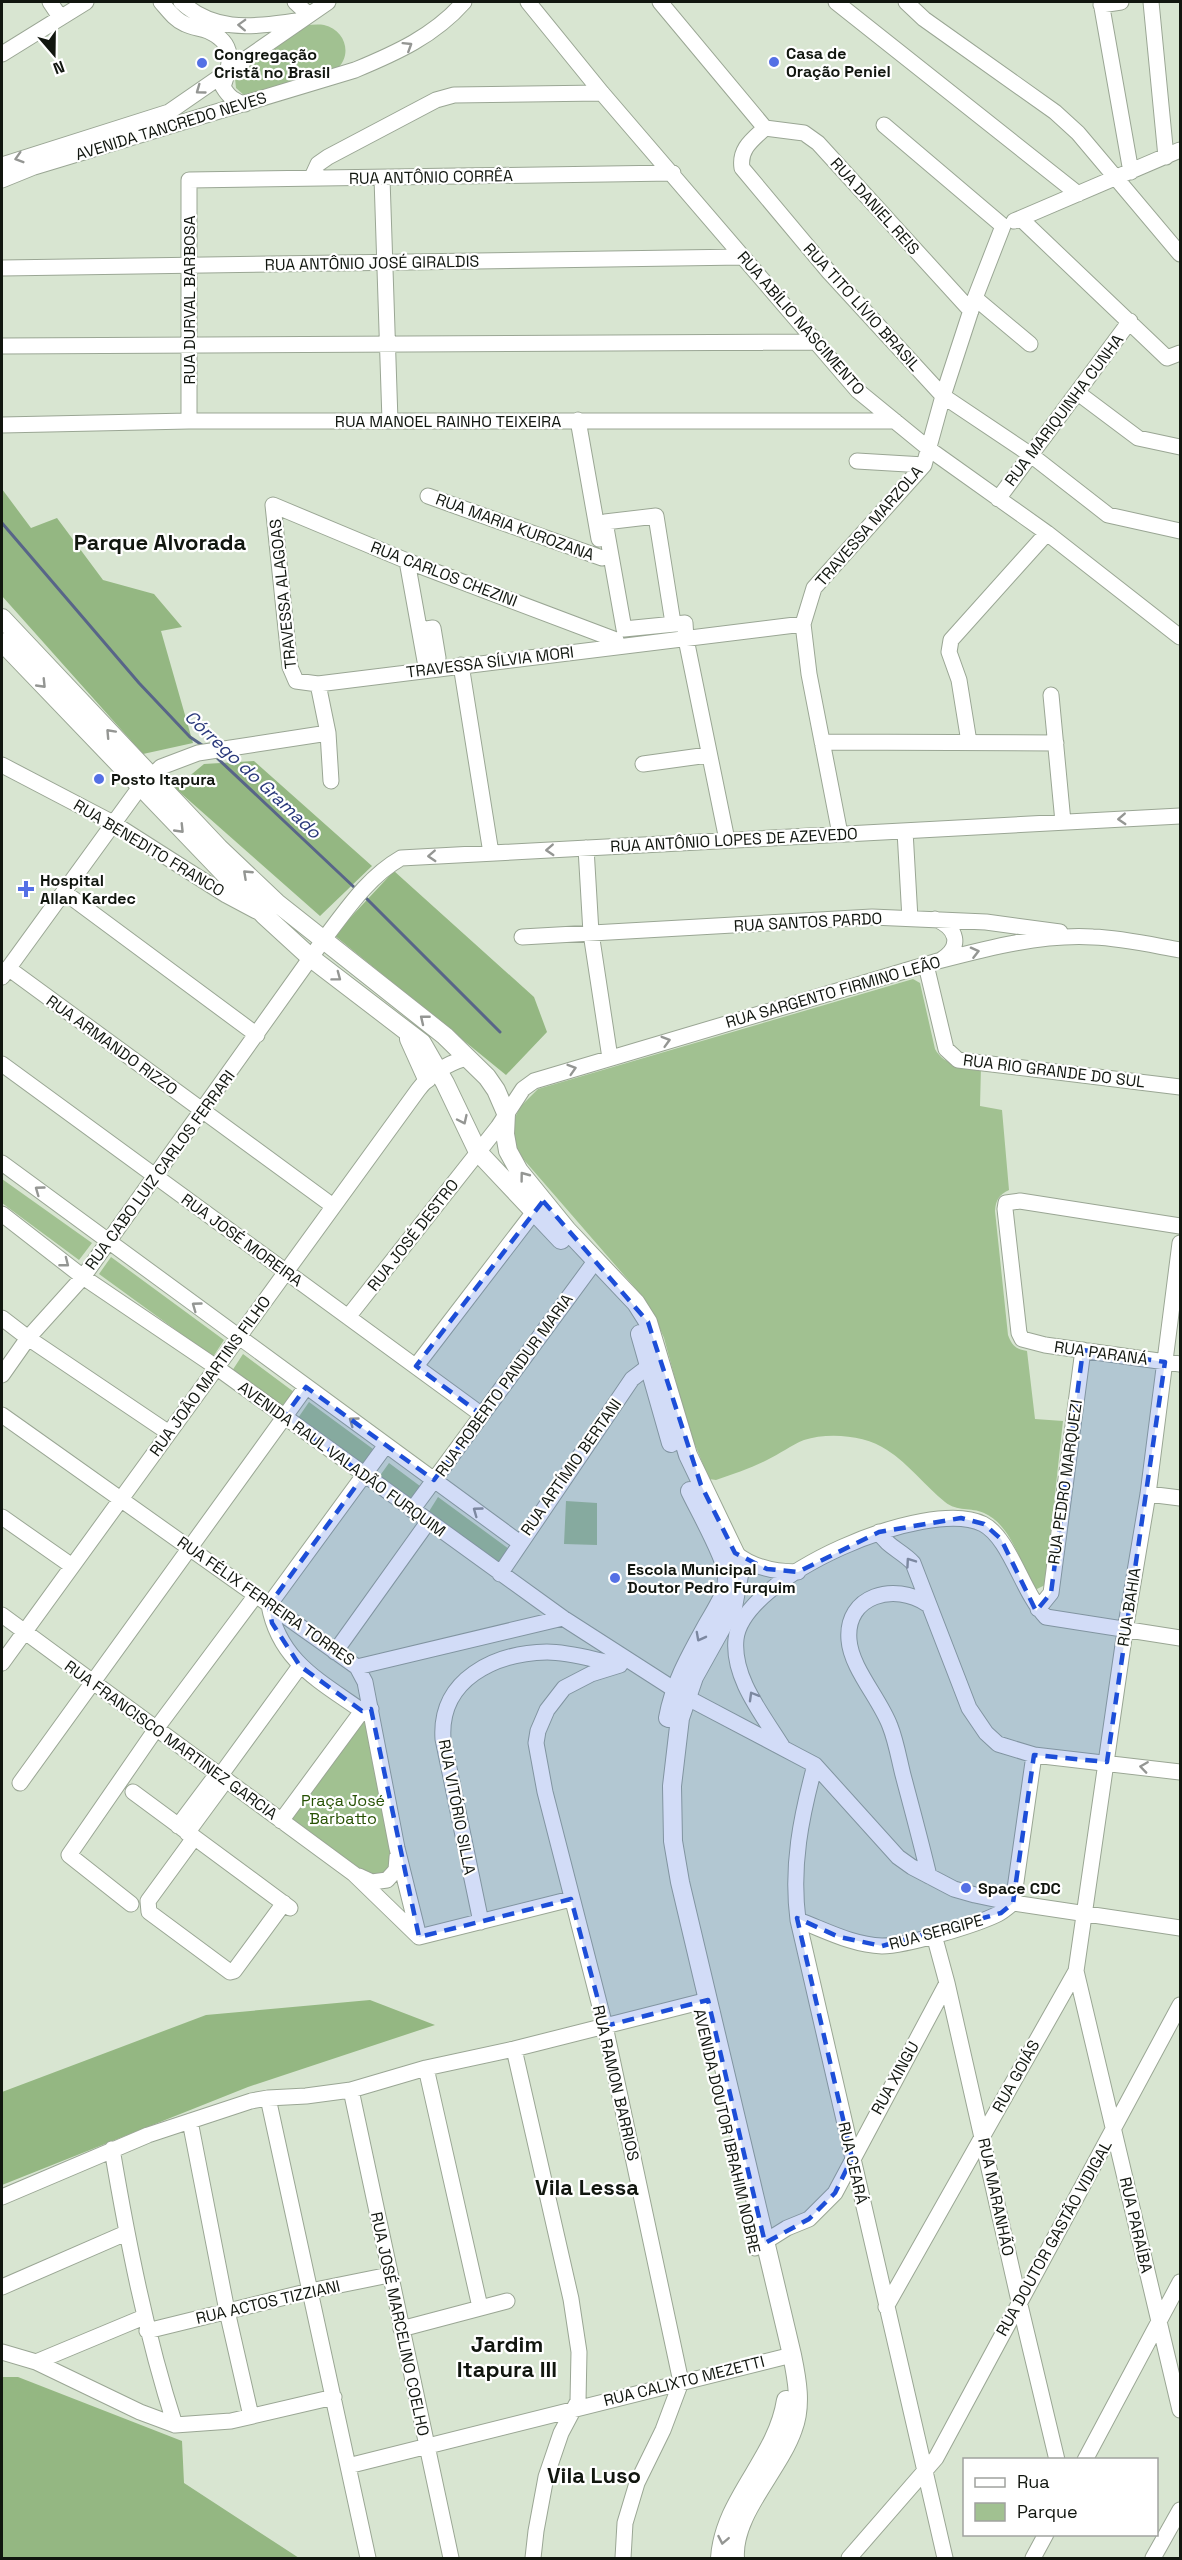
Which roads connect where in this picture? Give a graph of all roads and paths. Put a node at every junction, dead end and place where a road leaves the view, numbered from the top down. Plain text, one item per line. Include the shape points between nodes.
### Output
1 (50, 2) edge
2 (86, 2) edge
3 (160, 2) edge
4 (181, 2) edge
5 (295, 2) edge
6 (328, 2) edge
7 (464, 2) edge
8 (528, 2) edge
9 (660, 2) edge
10 (836, 2) edge
11 (906, 2) edge
12 (1121, 2) edge
13 (1151, 2) edge
14 (1101, 3) edge
15 (60, 17) junction
16 (305, 18) junction
17 (2, 54) edge
18 (231, 67) junction
19 (602, 93) junction
20 (245, 104) junction
21 (884, 125) dead end
22 (765, 128) junction
23 (1173, 154) edge
24 (2, 165) edge
25 (672, 173) junction
26 (1124, 174) junction
27 (312, 177) junction
28 (382, 178) junction
29 (2, 180) edge
30 (189, 180) joint
31 (1078, 194) junction
32 (1021, 219) junction
33 (1003, 226) junction
34 (1180, 254) edge
35 (743, 257) junction
36 (385, 262) junction
37 (188, 265) junction
38 (2, 268) edge
39 (973, 304) junction
40 (1130, 321) junction
41 (816, 342) junction
42 (387, 344) junction
43 (188, 345) junction
44 (1030, 345) dead end
45 (2, 346) edge
46 (1174, 355) edge
47 (1078, 393) junction
48 (943, 396) junction
49 (578, 420) junction
50 (189, 421) junction
51 (390, 421) junction
52 (895, 421) junction
53 (2, 425) edge
54 (1180, 447) edge
55 (929, 449) junction
56 (1031, 455) junction
57 (857, 461) dead end
58 (924, 465) junction
59 (428, 496) dead end
60 (998, 499) junction
61 (273, 505) joint
62 (1180, 531) edge
63 (1047, 533) junction
64 (602, 558) junction
65 (407, 561) junction
66 (2, 618) edge
67 (674, 623) junction
68 (803, 624) junction
69 (420, 630) dead end
70 (1180, 637) edge
71 (686, 639) junction
72 (616, 643) junction
73 (5, 648) edge
74 (461, 665) junction
75 (296, 681) joint
76 (318, 684) junction
77 (1051, 695) dead end
78 (328, 733) junction
79 (822, 742) junction
80 (969, 742) junction
81 (1056, 743) junction
82 (708, 755) junction
83 (643, 764) dead end
84 (2, 765) edge
85 (145, 781) junction
86 (331, 781) dead end
87 (1180, 816) edge
88 (1063, 822) junction
89 (113, 823) junction
90 (905, 831) junction
91 (840, 834) junction
92 (727, 840) junction
93 (586, 848) junction
94 (491, 853) junction
95 (64, 892) junction
96 (271, 909) junction
97 (934, 918) junction
98 (910, 919) junction
99 (591, 933) junction
100 (522, 937) dead end
101 (1094, 937) junction
102 (324, 939) junction
103 (1180, 950) edge
104 (311, 958) junction
105 (932, 963) junction
106 (5, 973) edge
107 (257, 1035) junction
108 (466, 1058) junction
109 (610, 1058) junction
110 (2, 1064) edge
111 (432, 1081) junction
112 (1180, 1087) edge
113 (202, 1112) junction
114 (506, 1113) junction
115 (478, 1152) junction
116 (2, 1163) edge
117 (155, 1176) junction
118 (333, 1206) junction
119 (538, 1206) junction
120 (2, 1214) edge
121 (1180, 1226) edge
122 (108, 1241) junction
123 (1180, 1243) edge
124 (593, 1265) junction
125 (286, 1272) junction
126 (83, 1277) junction
127 (348, 1317) junction
128 (2, 1318) edge
129 (238, 1337) junction
130 (28, 1338) junction
131 (1083, 1350) junction
132 (1165, 1362) junction
133 (1180, 1365) edge
134 (416, 1366) junction
135 (649, 1366) junction
136 (216, 1367) junction
137 (2, 1375) edge
138 (306, 1387) junction
139 (2, 1415) edge
140 (482, 1415) junction
141 (284, 1417) junction
142 (169, 1432) junction
143 (386, 1445) junction
144 (364, 1475) junction
145 (434, 1480) junction
146 (1148, 1494) junction
147 (1180, 1498) edge
148 (120, 1499) junction
149 (412, 1510) junction
150 (2, 1517) edge
151 (428, 1522) junction
152 (879, 1532) junction
153 (520, 1543) junction
154 (190, 1548) junction
155 (729, 1551) junction
156 (72, 1566) junction
157 (798, 1572) junction
158 (500, 1574) junction
159 (731, 1589) junction
160 (256, 1595) junction
161 (927, 1604) junction
162 (269, 1605) junction
163 (1038, 1609) junction
164 (2, 1616) edge
165 (562, 1618) junction
166 (731, 1625) junction
167 (1125, 1631) junction
168 (24, 1632) junction
169 (1180, 1638) edge
170 (335, 1652) junction
171 (586, 1658) junction
172 (2, 1663) edge
173 (620, 1665) junction
174 (300, 1666) junction
175 (357, 1667) junction
176 (640, 1668) junction
177 (93, 1683) junction
178 (564, 1688) junction
179 (680, 1693) junction
180 (366, 1710) junction
181 (156, 1729) junction
182 (782, 1747) junction
183 (1034, 1755) junction
184 (1107, 1762) junction
185 (815, 1766) junction
186 (1180, 1772) edge
187 (221, 1777) junction
188 (20, 1783) dead end
189 (133, 1792) dead end
190 (281, 1821) junction
191 (186, 1832) junction
192 (397, 1848) junction
193 (354, 1874) junction
194 (929, 1876) junction
195 (571, 1899) junction
196 (1013, 1903) junction
197 (131, 1904) dead end
198 (1083, 1914) junction
199 (798, 1920) junction
200 (481, 1922) junction
201 (1180, 1928) edge
202 (933, 1935) junction
203 (419, 1937) junction
204 (1076, 1971) junction
205 (947, 1983) junction
206 (703, 2001) junction
207 (1180, 2004) edge
208 (605, 2026) junction
209 (514, 2049) junction
210 (426, 2068) junction
211 (351, 2090) junction
212 (268, 2097) junction
213 (190, 2121) junction
214 (1114, 2129) junction
215 (983, 2135) junction
216 (112, 2149) junction
217 (852, 2158) junction
218 (2, 2197) edge
219 (126, 2233) junction
220 (760, 2245) junction
221 (389, 2275) junction
222 (1180, 2282) edge
223 (2, 2287) edge
224 (310, 2291) junction
225 (507, 2301) dead end
226 (1018, 2301) junction
227 (480, 2307) junction
228 (886, 2307) junction
229 (227, 2311) junction
230 (1159, 2323) junction
231 (146, 2324) junction
232 (401, 2329) junction
233 (2, 2352) edge
234 (787, 2357) junction
235 (36, 2362) junction
236 (681, 2382) junction
237 (334, 2397) junction
238 (576, 2408) junction
239 (1180, 2410) edge
240 (251, 2416) junction
241 (176, 2425) junction
242 (427, 2447) junction
243 (1057, 2458) edge
244 (1086, 2458) edge
245 (348, 2466) junction
246 (925, 2469) junction
247 (1180, 2510) edge
248 (1045, 2536) edge
249 (368, 2559) edge
250 (451, 2559) edge
251 (533, 2559) edge
252 (623, 2559) edge
253 (720, 2559) edge
254 (735, 2559) edge
255 (849, 2559) edge
256 (945, 2559) edge
257 (1033, 2559) edge
258 (1153, 2559) edge

1 - 15 street
2 - 15 street
3 - 18 street via 183,24 222,38
16 -> 4 street via 226,25 207,20
5 - 16 street
6 - 16 street, AVENIDA TANCREDO NEVES
20 -> 7 street, AVENIDA TANCREDO NEVES via 399,52 437,28
8 - 19 street, RUA ABÍLIO NASCIMENTO
9 - 22 street
10 - 31 street
11 - 26 street via 1054,112
12 - 14 street
13 - 23 street
14 - 26 street
15 - 17 street
16 - 18 street, AVENIDA TANCREDO NEVES
18 - 20 street via 223,87 228,96
18 -> 24 street, AVENIDA TANCREDO NEVES via 169,112
19 - 25 street, RUA ABÍLIO NASCIMENTO
19 - 27 street via 454,95 436,100 328,157 318,164
20 - 29 street, AVENIDA TANCREDO NEVES
21 - 33 street
22 - 39 street, RUA DANIEL REIS via 804,132 818,143
22 - 48 street, RUA TITO LÍVIO BRASIL via 740,156 742,168 829,273
23 - 26 street
25 - 28 street, RUA ANTÔNIO CORRÊA
25 - 35 street, RUA ABÍLIO NASCIMENTO
26 - 31 street
26 - 34 street
27 - 28 street, RUA ANTÔNIO CORRÊA
27 - 30 street, RUA ANTÔNIO CORRÊA
28 - 36 street
30 - 37 street, RUA DURVAL BARBOSA
31 - 32 street
32 - 33 street
32 - 40 street
33 - 39 street, TRAVESSA MARZOLA
35 - 36 street, RUA ANTÔNIO JOSÉ GIRALDIS
35 - 41 street, RUA ABÍLIO NASCIMENTO
36 - 37 street, RUA ANTÔNIO JOSÉ GIRALDIS
36 - 42 street
37 - 38 street, RUA ANTÔNIO JOSÉ GIRALDIS
37 - 43 street, RUA DURVAL BARBOSA
39 - 44 street, RUA DANIEL REIS
39 - 48 street, TRAVESSA MARZOLA
40 - 46 street
40 - 47 street, RUA MARIQUINHA CUNHA
41 - 42 street
41 - 52 street, RUA ABÍLIO NASCIMENTO via 858,391
42 - 43 street
42 - 51 street
43 - 45 street
43 - 50 street, RUA DURVAL BARBOSA
47 - 54 street via 1138,438
47 - 56 street, RUA MARIQUINHA CUNHA
48 - 55 street, TRAVESSA MARZOLA
48 - 56 street, RUA TITO LÍVIO BRASIL
49 - 51 street, RUA MANOEL RAINHO TEIXEIRA
49 - 52 street, RUA MANOEL RAINHO TEIXEIRA
49 - 64 street
50 - 51 street, RUA MANOEL RAINHO TEIXEIRA
50 - 53 street, RUA MANOEL RAINHO TEIXEIRA
52 - 55 street, RUA ABÍLIO NASCIMENTO
55 - 58 street, TRAVESSA MARZOLA
55 - 60 street, RUA ABÍLIO NASCIMENTO
56 - 60 street, RUA MARIQUINHA CUNHA
56 - 62 street, RUA TITO LÍVIO BRASIL via 1108,515
57 - 58 street
58 - 68 street, TRAVESSA MARZOLA via 814,588
59 - 64 street, RUA MARIA KUROZANA
60 - 63 street, RUA ABÍLIO NASCIMENTO
61 - 65 street, RUA CARLOS CHEZINI
61 - 75 street, TRAVESSA ALAGOAS via 290,667
63 - 70 street, RUA ABÍLIO NASCIMENTO
63 - 80 street via 951,640 949,652 959,680
64 - 72 street
65 - 69 street
65 - 72 street, RUA CARLOS CHEZINI
85 -> 66 main road
67 - 67 street via 624,629 605,522 656,516
67 - 71 street via 685,623
68 - 71 street, TRAVESSA SÍLVIA MORI
68 - 79 street, TRAVESSA MARZOLA
71 - 72 street, TRAVESSA SÍLVIA MORI
71 - 82 street
72 - 74 street, TRAVESSA SÍLVIA MORI
73 -> 85 main road
74 - 76 street, TRAVESSA SÍLVIA MORI
74 - 94 street
75 - 76 street, TRAVESSA SÍLVIA MORI
76 - 78 street, TRAVESSA ALAGOAS
77 - 81 street
78 - 85 street via 198,753 161,767
78 - 86 street, TRAVESSA ALAGOAS
79 - 80 street
79 - 91 street, TRAVESSA MARZOLA
80 - 81 street
81 - 88 street
82 - 83 street
82 - 92 street
84 - 89 street, RUA BENEDITO FRANCO
85 - 89 street
85 - 96 main road
87 -> 88 street, RUA ANTÔNIO LOPES DE AZEVEDO
88 - 90 street, RUA ANTÔNIO LOPES DE AZEVEDO
89 - 95 street
89 - 96 street, RUA BENEDITO FRANCO via 226,895
90 - 91 street, RUA ANTÔNIO LOPES DE AZEVEDO
90 - 98 street
91 - 92 street, RUA ANTÔNIO LOPES DE AZEVEDO
92 - 93 street, RUA ANTÔNIO LOPES DE AZEVEDO
93 -> 94 street, RUA ANTÔNIO LOPES DE AZEVEDO
93 - 99 street
94 -> 102 street, RUA ANTÔNIO LOPES DE AZEVEDO via 401,858 385,867 360,892
95 - 106 street
95 - 107 street
96 - 102 main road
96 - 104 main road
97 - 98 street, RUA SANTOS PARDO
97 - 101 street, RUA SANTOS PARDO
97 - 105 street via 949,926 956,943 949,954
98 - 99 street, RUA SANTOS PARDO via 872,917
99 - 100 street, RUA SANTOS PARDO
99 - 109 street
101 - 103 street, RUA SARGENTO FIRMINO LEÃO
105 -> 101 street, RUA SARGENTO FIRMINO LEÃO via 997,946
102 - 104 street, RUA ANTÔNIO LOPES DE AZEVEDO
108 -> 102 main road via 445,1035
104 - 107 street, RUA CABO LUIZ CARLOS FERRARI
104 -> 111 main road via 422,1043
109 -> 105 street, RUA SARGENTO FIRMINO LEÃO
105 - 112 street, RUA RIO GRANDE DO SUL via 946,1049 958,1060
106 - 113 street, RUA ARMANDO RIZZO
107 - 113 street, RUA CABO LUIZ CARLOS FERRARI
108 - 111 street
108 - 114 main road via 487,1077
114 -> 109 street, RUA SARGENTO FIRMINO LEÃO via 523,1089 534,1081
110 - 117 street, RUA JOSÉ MOREIRA
111 -> 115 main road
111 - 118 street, RUA JOÃO MARTINS FILHO
113 - 117 street, RUA CABO LUIZ CARLOS FERRARI
113 - 118 street, RUA ARMANDO RIZZO
114 - 115 street, RUA JOSÉ DESTRO
119 -> 114 main road via 508,1151
115 - 119 main road
115 - 127 street, RUA JOSÉ DESTRO
122 -> 116 street
117 - 122 street, RUA CABO LUIZ CARLOS FERRARI
117 - 125 street, RUA JOSÉ MOREIRA
118 - 125 street, RUA JOÃO MARTINS FILHO
119 - 124 main road via 567,1230
119 - 134 street
120 -> 126 street, AVENIDA RAUL VALADÃO FURQUIM
121 - 131 street, RUA PARANÁ via 1020,1201 1006,1203 1018,1333 1028,1342
122 - 126 street, RUA CABO LUIZ CARLOS FERRARI
129 -> 122 street
123 - 132 street, RUA BAHIA
124 - 135 main road via 635,1323
124 - 140 street, RUA ROBERTO PANDUR MARIA
124 - 155 main road via 636,1303 648,1323 688,1455
125 - 127 street, RUA JOSÉ MOREIRA
125 - 129 street, RUA JOÃO MARTINS FILHO
126 - 130 street, RUA CABO LUIZ CARLOS FERRARI
126 - 136 street, AVENIDA RAUL VALADÃO FURQUIM
127 - 134 street, RUA JOSÉ MOREIRA
128 - 130 street
129 - 136 street, RUA JOÃO MARTINS FILHO
129 - 138 street
130 - 137 street, RUA CABO LUIZ CARLOS FERRARI
130 - 142 street
131 - 132 street, RUA PARANÁ
131 - 163 street, RUA PEDRO MARQUEZI via 1051,1593
132 - 133 street, RUA PARANÁ
132 - 146 street, RUA BAHIA
134 - 140 street, RUA JOSÉ MOREIRA
135 - 153 street, RUA ARTÍMIO BERTANI via 632,1379
135 - 155 main road via 676,1456
136 - 141 street, AVENIDA RAUL VALADÃO FURQUIM
136 - 142 street, RUA JOÃO MARTINS FILHO
138 - 141 street
143 -> 138 street
139 - 148 street, RUA FÉLIX FERREIRA TORRES
140 - 145 street, RUA ROBERTO PANDUR MARIA
141 - 144 street, AVENIDA RAUL VALADÃO FURQUIM
141 - 154 street
142 - 148 street, RUA JOÃO MARTINS FILHO
143 - 144 street
143 - 145 street
144 - 149 street, AVENIDA RAUL VALADÃO FURQUIM
144 - 162 street
145 - 149 street, RUA ROBERTO PANDUR MARIA
153 -> 145 street
146 - 147 street
146 - 167 street, RUA BAHIA
148 - 154 street, RUA FÉLIX FERREIRA TORRES
148 - 156 street, RUA JOÃO MARTINS FILHO
149 - 151 street, AVENIDA RAUL VALADÃO FURQUIM
150 - 156 street
151 - 158 street, AVENIDA RAUL VALADÃO FURQUIM
151 - 170 street
152 - 157 street
161 -> 152 street via 913,1563 883,1540
152 - 163 street via 946,1518 984,1524 1001,1539
153 - 158 street, RUA ARTÍMIO BERTANI
154 - 160 street, RUA FÉLIX FERREIRA TORRES
154 - 177 street
155 - 157 street via 767,1569
155 - 159 main road via 739,1575
156 - 168 street, RUA JOÃO MARTINS FILHO
157 - 166 street
158 - 165 street, AVENIDA RAUL VALADÃO FURQUIM
159 - 166 main road
159 -> 179 main road via 683,1669
160 - 162 street, RUA FÉLIX FERREIRA TORRES
160 - 181 street
161 - 183 street via 969,1708 986,1733 998,1744
161 - 194 street via 900,1592 877,1596 861,1606 848,1640 890,1726
162 - 170 street, RUA FÉLIX FERREIRA TORRES
162 - 174 street via 272,1623 286,1652
163 - 167 street via 1046,1617
164 - 168 street, RUA FRANCISCO MARTINEZ GARCIA
165 - 175 street, RUA FÉLIX FERREIRA TORRES
165 - 176 street, AVENIDA RAUL VALADÃO FURQUIM
166 - 179 main road
182 -> 166 street via 740,1672
167 - 169 street
167 - 184 street, RUA BAHIA
168 - 172 street, RUA JOÃO MARTINS FILHO
168 - 177 street, RUA FRANCISCO MARTINEZ GARCIA
170 - 175 street, RUA FÉLIX FERREIRA TORRES
171 - 173 street, RUA VITÓRIO SILLA
171 - 178 street
171 - 200 street, RUA VITÓRIO SILLA via 549,1652 505,1659 460,1684 445,1707 443,1738
173 - 176 street, RUA RAMON BARRIOS
173 - 178 street, RUA RAMON BARRIOS
174 - 180 street
174 - 187 street
175 - 180 street via 365,1682
176 - 179 street, AVENIDA RAUL VALADÃO FURQUIM
177 - 181 street, RUA FRANCISCO MARTINEZ GARCIA
177 - 188 street
178 - 195 street, RUA RAMON BARRIOS via 547,1710 536,1743
179 - 182 street, AVENIDA RAUL VALADÃO FURQUIM
179 - 206 main road, AVENIDA DOUTOR IBRAHIM NOBRE via 664,1739 661,1839 669,1882
180 - 190 street
180 - 192 street
181 - 187 street, RUA FRANCISCO MARTINEZ GARCIA
181 - 197 street via 69,1855
182 - 185 street, AVENIDA RAUL VALADÃO FURQUIM
183 - 184 street
183 - 196 street
186 -> 184 street
184 - 198 street, RUA BAHIA
185 - 194 street, AVENIDA RAUL VALADÃO FURQUIM via 898,1857
185 - 199 street, RUA CEARÁ via 796,1852
187 - 190 street, RUA FRANCISCO MARTINEZ GARCIA
187 - 191 street
189 - 191 street
190 - 193 street, RUA FRANCISCO MARTINEZ GARCIA
191 - 191 street via 287,1906 234,1971 230,1972 149,1912 148,1901
192 - 193 street via 396,1870 387,1880 372,1882
192 - 203 street
193 - 203 street, RUA FRANCISCO MARTINEZ GARCIA
194 - 196 street, AVENIDA RAUL VALADÃO FURQUIM via 954,1889
195 - 200 street
195 - 208 street, RUA RAMON BARRIOS
196 - 198 street
196 - 202 street, RUA SERGIPE via 983,1921
198 - 201 street
198 - 204 street, RUA BAHIA
199 - 202 street, RUA SERGIPE via 839,1937 882,1946
199 - 217 street, RUA CEARÁ
200 - 203 street
202 - 205 street, RUA MARANHÃO
204 - 214 street, RUA PARAÍBA
204 - 215 street, RUA GOIÁS
205 - 215 street, RUA MARANHÃO
205 - 217 street, RUA XINGU
206 - 208 street
206 - 220 main road, AVENIDA DOUTOR IBRAHIM NOBRE
207 - 214 street, RUA DOUTOR GASTÃO VIDIGAL
208 - 209 street
208 - 236 street, RUA RAMON BARRIOS
209 - 210 street
209 - 238 street via 576,2329 580,2377
210 - 211 street
210 - 227 street
211 - 212 street
211 - 221 street, RUA JOSÉ MARCELINO COELHO
212 - 213 street
212 - 224 street
213 - 216 street
213 - 229 street
214 - 226 street, RUA DOUTOR GASTÃO VIDIGAL
214 - 230 street, RUA PARAÍBA
215 - 226 street, RUA MARANHÃO
215 - 228 street, RUA GOIÁS
216 - 218 street
216 - 219 street
217 - 220 street, RUA XINGU via 835,2193 809,2219
217 - 228 street, RUA CEARÁ
219 - 223 street
219 - 231 street
220 - 234 main road, AVENIDA DOUTOR IBRAHIM NOBRE
221 - 224 street, RUA ACTOS TIZZIANI
221 - 232 street, RUA JOSÉ MARCELINO COELHO
222 - 230 street
224 - 229 street, RUA ACTOS TIZZIANI
224 - 237 street
225 - 227 street
226 - 243 street, RUA MARANHÃO
226 - 246 street, RUA DOUTOR GASTÃO VIDIGAL via 936,2458
227 - 232 street
228 - 246 street, RUA CEARÁ
229 - 231 street, RUA ACTOS TIZZIANI
229 - 240 street
230 - 239 street, RUA PARAÍBA
230 - 244 street
231 - 235 street, RUA ACTOS TIZZIANI
231 - 241 street
232 - 242 street, RUA JOSÉ MARCELINO COELHO
233 - 235 street
234 - 236 street, RUA CALIXTO MEZETTI
234 -> 253 main road, AVENIDA DOUTOR IBRAHIM NOBRE via 783,2421 768,2454 732,2512 723,2535
234 - 254 main road, AVENIDA DOUTOR IBRAHIM NOBRE via 798,2398 794,2428 740,2526
235 - 241 street
236 - 238 street, RUA CALIXTO MEZETTI
236 - 252 street via 637,2483 625,2523
237 - 240 street
237 - 245 street
238 - 242 street, RUA CALIXTO MEZETTI
238 - 251 street via 561,2433 546,2477
240 - 241 street via 214,2424
242 - 245 street, RUA CALIXTO MEZETTI
242 - 250 street, RUA JOSÉ MARCELINO COELHO
245 - 249 street
246 - 255 street, RUA DOUTOR GASTÃO VIDIGAL
246 - 256 street, RUA CEARÁ
247 - 258 street
248 - 257 street

